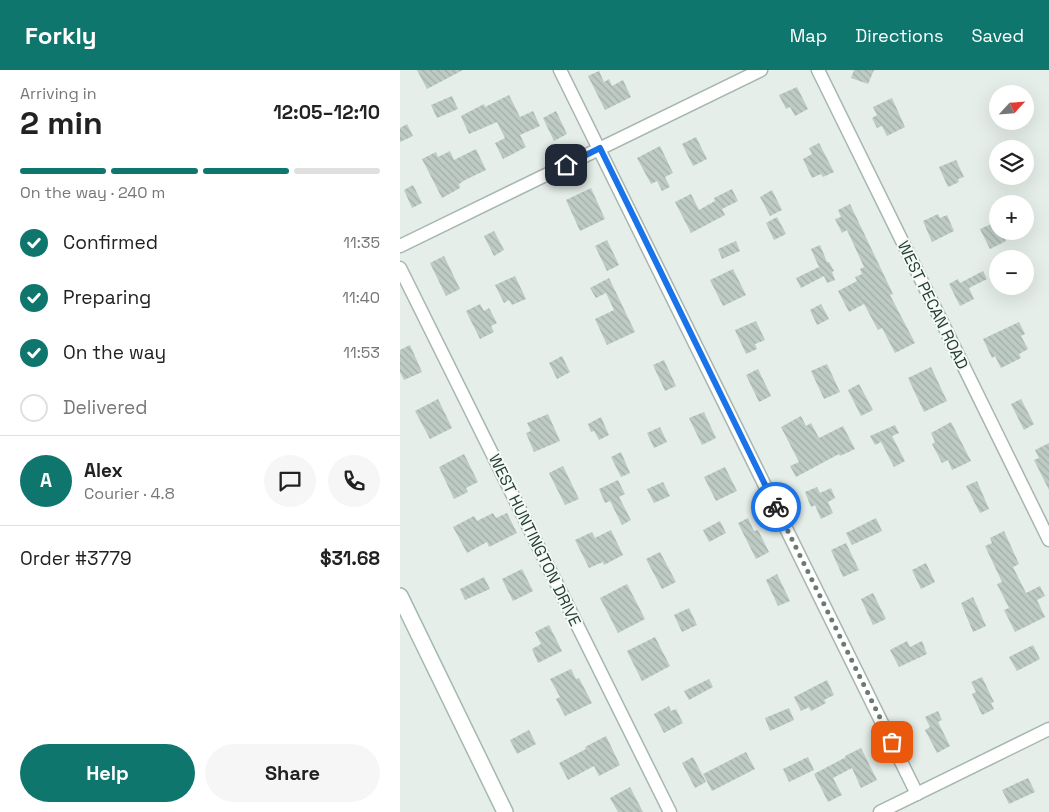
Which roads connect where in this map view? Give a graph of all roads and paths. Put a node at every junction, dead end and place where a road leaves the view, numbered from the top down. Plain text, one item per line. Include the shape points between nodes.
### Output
1 (560, 70) edge
2 (761, 70) edge
3 (818, 70) edge
4 (600, 148) junction
5 (400, 246) edge
6 (400, 268) edge
7 (1049, 540) edge
8 (400, 596) edge
9 (1049, 730) edge
10 (918, 794) junction
11 (506, 812) edge
12 (670, 812) edge
13 (880, 812) edge

1 - 4 street
2 - 4 street
3 - 7 street, WEST PECAN ROAD
4 - 5 street
4 - 10 street
6 - 12 street, WEST HUNTINGTON DRIVE
8 - 11 main road
9 - 10 street
10 - 13 street

